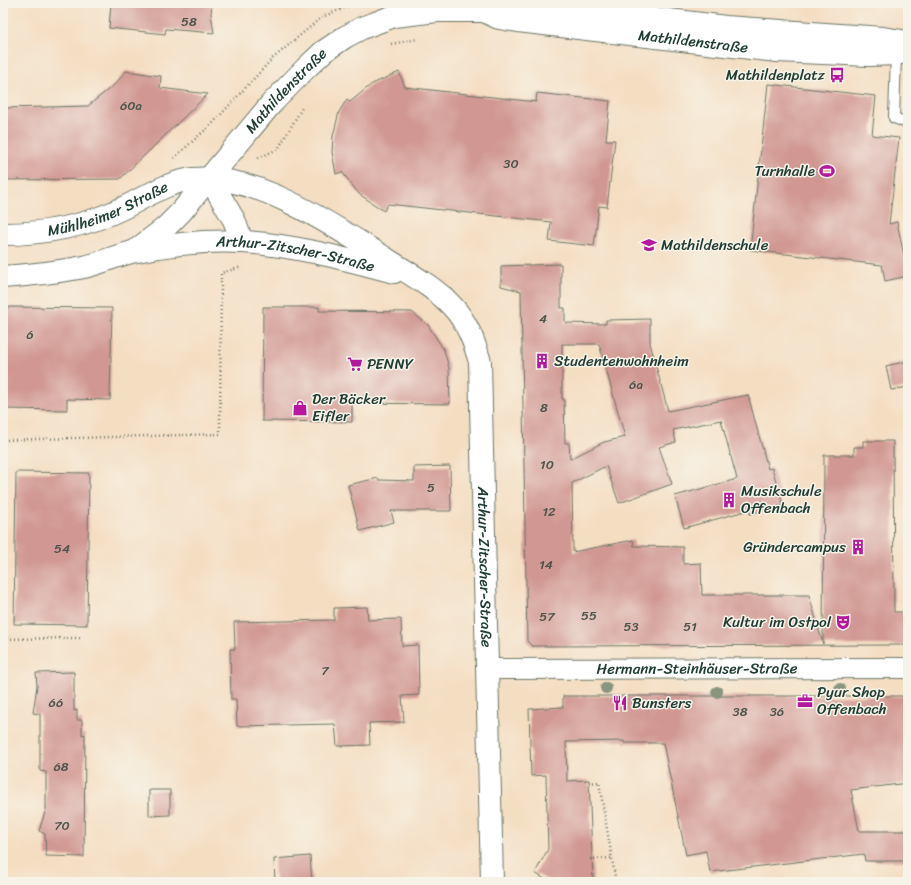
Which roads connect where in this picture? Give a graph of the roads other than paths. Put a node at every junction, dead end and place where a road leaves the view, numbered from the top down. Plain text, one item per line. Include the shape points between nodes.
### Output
1 (482, 7) edge
2 (904, 49) edge
3 (908, 123) edge
4 (210, 179) junction
5 (3, 234) edge
6 (242, 242) junction
7 (135, 251) junction
8 (3, 277) edge
9 (415, 277) junction
10 (908, 668) edge
11 (487, 669) junction
12 (492, 882) edge

1 - 2 main road, Mathildenstraße via 548,5 726,27 883,38
1 - 4 main road, Mathildenstraße via 394,16 345,37 323,52 291,82
2 - 3 lane via 894,118
4 - 5 main road, Mühlheimer Straße via 193,179 167,185 95,220 58,230
4 - 6 main road via 234,220
4 - 7 main road, Mathildenstraße via 165,228
4 - 9 main road, Arthur-Zitscher-Straße via 262,191 292,203
6 - 7 main road, Arthur-Zitscher-Straße via 174,245
6 - 9 main road, Arthur-Zitscher-Straße via 299,249
7 - 8 main road via 85,266
9 - 11 main road, Arthur-Zitscher-Straße via 435,290 452,306 474,339 480,362
10 - 11 street, Hermann-Steinhäuser-Straße
11 - 12 main road, Arthur-Zitscher-Straße

